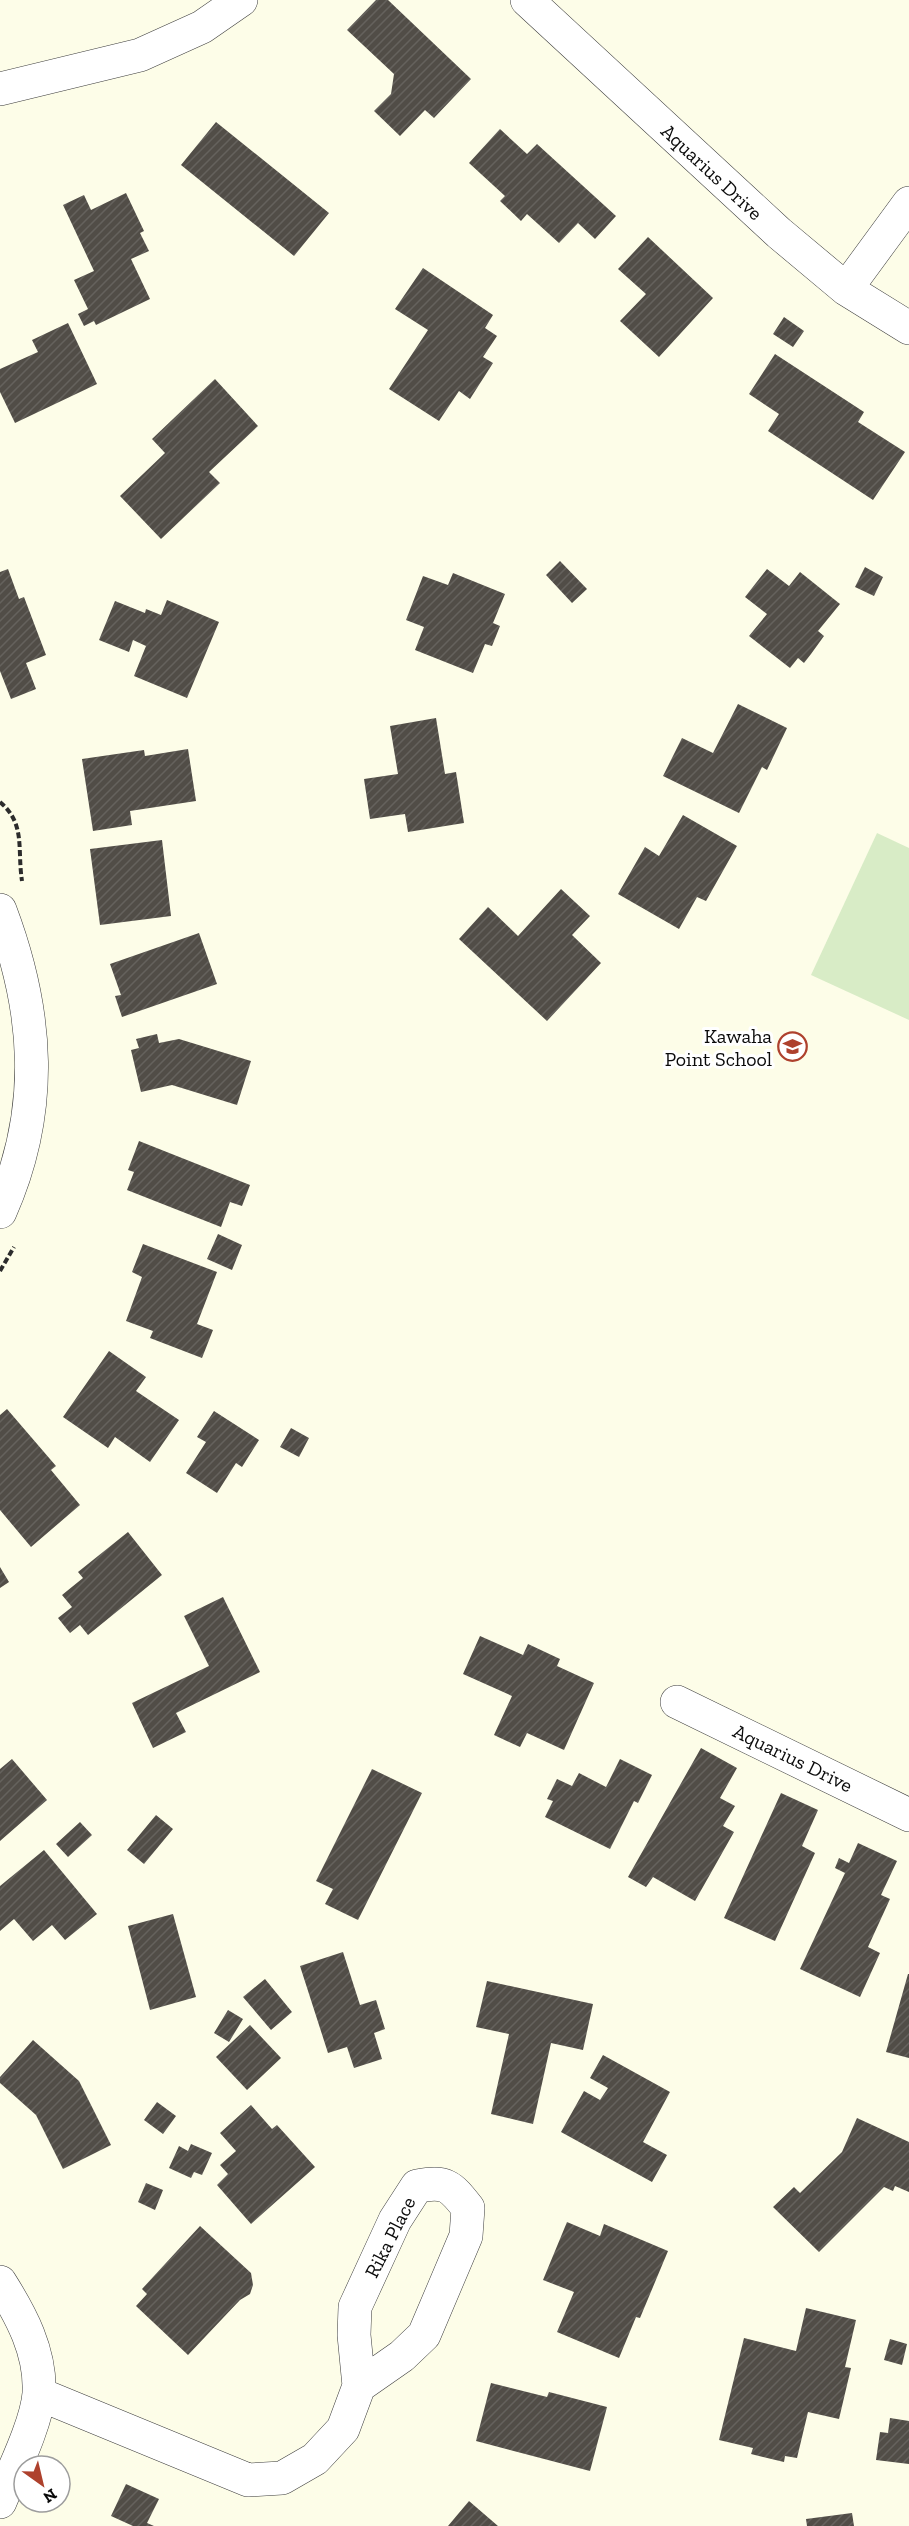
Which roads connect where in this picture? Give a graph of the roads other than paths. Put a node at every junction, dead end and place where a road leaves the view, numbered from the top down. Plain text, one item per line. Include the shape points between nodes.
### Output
1 (241, 0) edge
2 (527, 0) edge
3 (0, 89) edge
4 (909, 203) edge
5 (846, 289) junction
6 (909, 328) edge
7 (0, 910) edge
8 (0, 1212) edge
9 (677, 1702) dead end
10 (909, 1815) edge
11 (0, 2282) edge
12 (359, 2386) junction
13 (39, 2394) junction
14 (0, 2502) edge

1 - 3 street via 202,27 140,55
2 - 5 street, Aquarius Drive via 778,233
4 - 5 street
5 - 6 street, Aquarius Drive
7 - 8 street via 26,996 32,1069 20,1158
9 - 10 street, Aquarius Drive
11 - 13 street via 25,2325 35,2355
12 - 12 street, Rika Place via 355,2307 395,2220 417,2186 437,2183 453,2189 468,2208 466,2236 424,2335
12 - 13 street, Rika Place via 343,2429 315,2459 282,2478 248,2480
13 - 14 street

